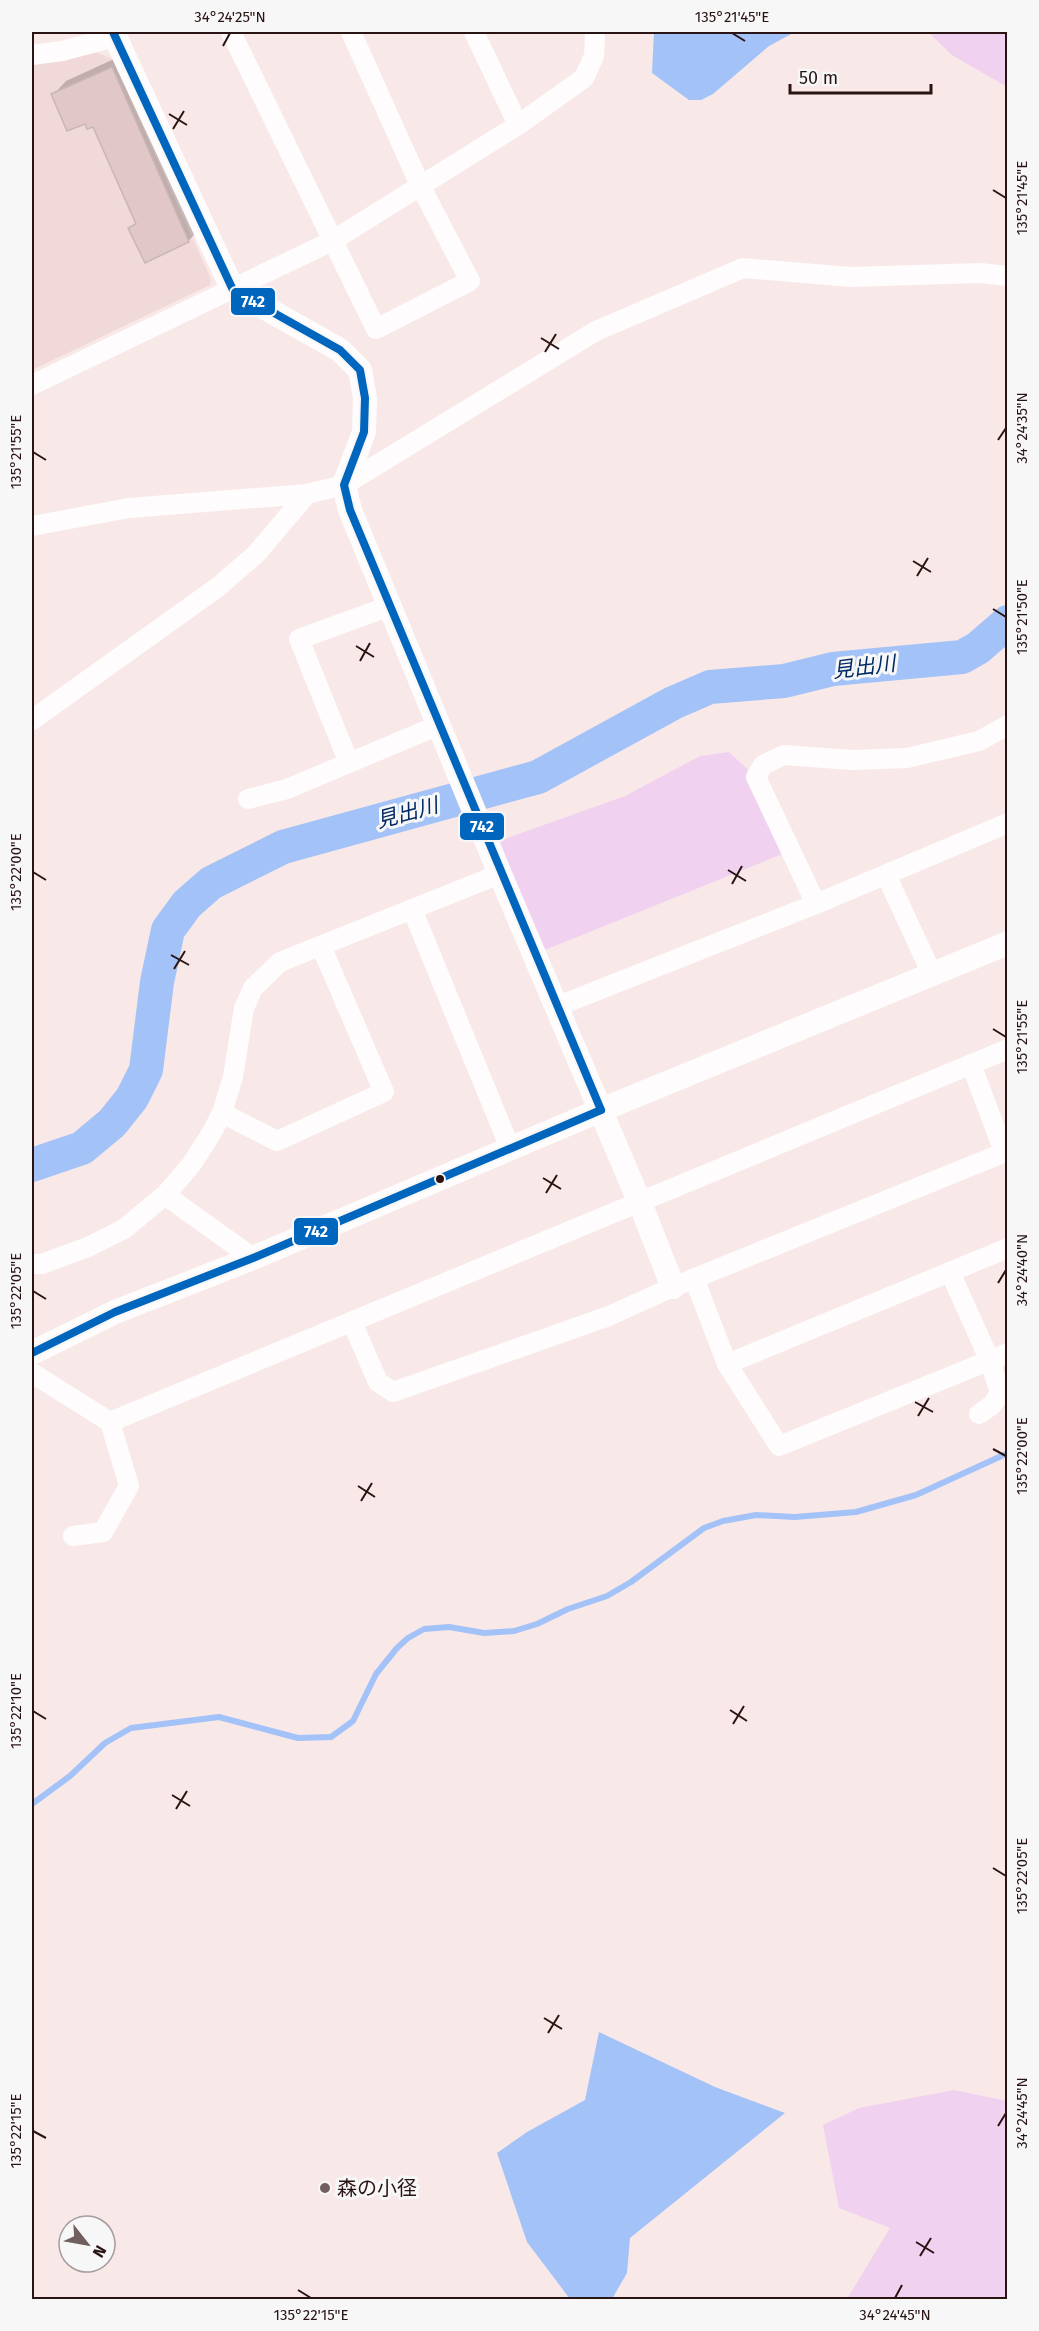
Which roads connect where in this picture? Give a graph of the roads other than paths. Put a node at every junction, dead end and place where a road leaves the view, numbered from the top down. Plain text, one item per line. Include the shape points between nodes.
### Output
1 (231, 32) edge
2 (351, 32) edge
3 (474, 32) edge
4 (595, 32) edge
5 (114, 34) edge
6 (32, 55) edge
7 (518, 125) junction
8 (420, 185) junction
9 (332, 241) junction
10 (1008, 276) edge
11 (233, 290) junction
12 (32, 385) edge
13 (344, 485) junction
14 (307, 494) junction
15 (32, 526) edge
16 (390, 606) junction
17 (32, 720) edge
18 (439, 725) junction
19 (1008, 725) edge
20 (349, 763) junction
21 (248, 799) dead end
22 (1008, 823) edge
23 (500, 874) junction
24 (886, 875) junction
25 (816, 904) junction
26 (412, 909) junction
27 (1008, 943) edge
28 (321, 946) junction
29 (932, 974) junction
30 (558, 1006) junction
31 (1008, 1049) edge
32 (971, 1064) junction
33 (601, 1110) junction
34 (222, 1113) junction
35 (510, 1148) junction
36 (1006, 1151) edge
37 (165, 1195) junction
38 (640, 1203) junction
39 (1008, 1248) edge
40 (253, 1258) junction
41 (32, 1264) edge
42 (950, 1272) junction
43 (683, 1283) junction
44 (352, 1322) junction
45 (32, 1353) edge
46 (999, 1357) edge
47 (727, 1364) junction
48 (32, 1373) edge
49 (979, 1414) dead end
50 (110, 1422) junction
51 (73, 1536) dead end

1 - 9 street
2 - 8 street
3 - 7 street
4 - 7 street via 594,56 584,78
5 - 6 street via 62,51
5 - 11 street
7 - 8 street
8 - 9 street
8 - 9 street via 470,281 376,329
9 - 11 street
10 - 13 street via 980,273 851,277 743,268 596,331
11 - 12 street
11 - 13 street via 340,350 360,370 365,398 364,432
13 - 14 street
13 - 16 street via 350,510
14 - 15 street via 129,508
14 - 17 street via 256,554 218,587
16 - 18 street
16 - 20 street via 299,639
18 - 20 street
18 - 23 street
19 - 25 street via 979,741 907,758 852,760 784,755 763,765 756,777
20 - 21 street via 287,789
22 - 24 street
23 - 26 street
23 - 30 street
24 - 25 street
24 - 29 street
25 - 30 street
26 - 28 street
26 - 35 street
27 - 29 street
28 - 34 street via 280,962 253,988 244,1008 233,1077
28 - 34 street via 384,1092 277,1141
29 - 33 street
30 - 33 street
31 - 32 street
32 - 36 street
32 - 38 street
33 - 35 street
33 - 38 street
34 - 37 street via 191,1165
35 - 40 street
36 - 43 street
37 - 40 street
37 - 41 street via 124,1229 88,1247
38 - 43 street
38 - 44 street
39 - 42 street
40 - 45 street via 116,1312
42 - 46 street
42 - 47 street
43 - 44 street via 609,1316 393,1392 378,1382
43 - 47 street
44 - 50 street
46 - 47 street via 779,1446
46 - 49 street via 1000,1393
48 - 50 street
50 - 51 street via 129,1485 103,1532

